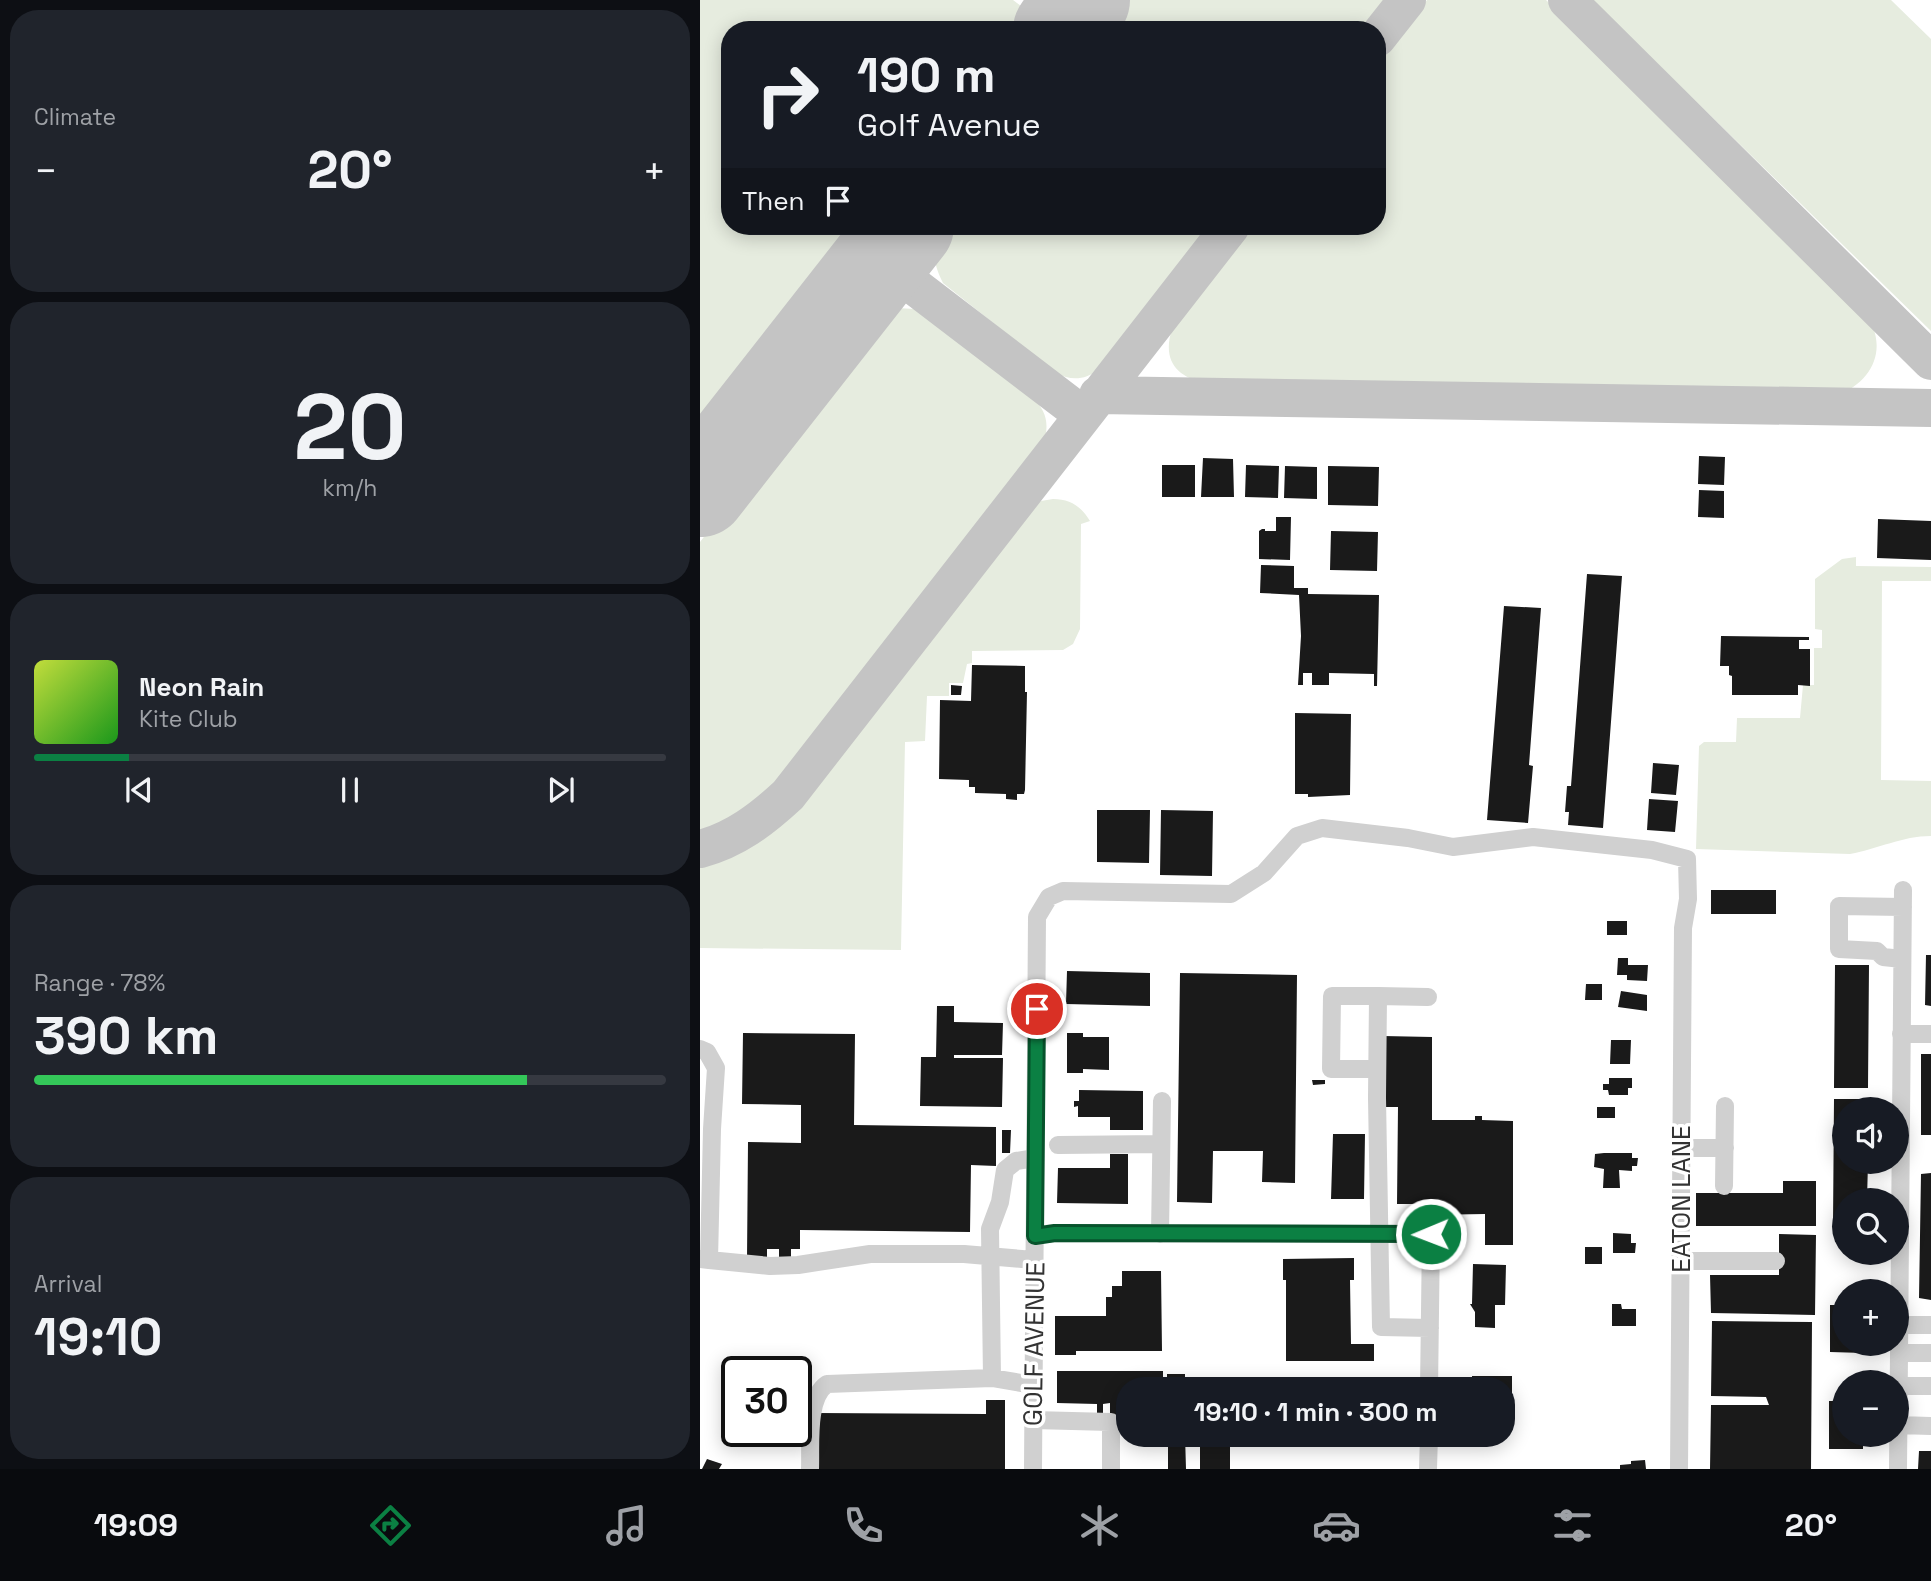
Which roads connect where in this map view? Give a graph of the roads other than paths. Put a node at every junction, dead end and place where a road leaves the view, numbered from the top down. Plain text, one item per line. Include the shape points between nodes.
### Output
1 (1902, 959) junction
2 (1378, 996) junction
3 (1428, 997) dead end
4 (1037, 1009) joint
5 (1901, 1034) junction
6 (1931, 1034) edge
7 (700, 1049) edge
8 (1377, 1069) junction
9 (1162, 1101) dead end
10 (1725, 1106) dead end
11 (706, 1126) edge
12 (1058, 1144) dead end
13 (1161, 1144) junction
14 (1681, 1148) junction
15 (1725, 1148) junction
16 (1035, 1158) junction
17 (1724, 1186) dead end
18 (1160, 1234) junction
19 (1380, 1234) junction
20 (1035, 1236) junction
21 (989, 1255) junction
22 (705, 1259) edge
23 (1034, 1260) junction
24 (1680, 1261) junction
25 (1776, 1261) dead end
26 (1899, 1279) edge
27 (1909, 1325) edge
28 (1931, 1325) edge
29 (1430, 1328) junction
30 (1909, 1353) edge
31 (1931, 1353) edge
32 (1429, 1377) edge
33 (992, 1378) junction
34 (1033, 1385) junction
35 (1909, 1386) edge
36 (1931, 1386) edge
37 (1033, 1420) junction
38 (1909, 1425) edge
39 (1931, 1426) edge
40 (1429, 1447) edge
41 (1898, 1447) edge
42 (810, 1469) edge
43 (1032, 1469) edge
44 (1111, 1469) edge
45 (1428, 1469) edge
46 (1679, 1469) edge
47 (1898, 1469) edge

1 - 1 street via 1903,899 1839,906 1839,949 1877,951 1883,957
1 - 5 street
2 - 3 street
2 - 8 street
2 - 8 street via 1332,996 1331,1057 1331,1069
4 - 14 street, EATON LANE via 1037,917 1049,897 1063,891 1231,894 1264,873 1297,836 1321,828 1453,847 1533,837 1652,850 1687,859
4 - 16 street, GOLF AVENUE
5 - 6 street
5 - 26 street
7 - 11 street via 713,1058 716,1068
8 - 19 street
9 - 13 street
10 - 15 street
11 - 22 street
12 - 13 street
13 - 18 street
14 - 15 street
14 - 24 street, EATON LANE
15 - 17 street
16 - 20 street, GOLF AVENUE
16 - 21 street via 1016,1161 1005,1170 990,1229
18 - 19 street
18 - 20 street
19 - 29 street via 1381,1327
19 - 29 street via 1431,1234
20 - 23 street, GOLF AVENUE
21 - 22 street via 870,1254 770,1266
21 - 23 street
21 - 33 street
23 - 34 street, GOLF AVENUE
24 - 25 street
24 - 46 street, EATON LANE
27 - 28 street
29 - 32 street
30 - 31 street
33 - 34 street
33 - 42 street via 827,1384 814,1401
34 - 37 street, GOLF AVENUE
35 - 36 street
37 - 43 street, GOLF AVENUE
37 - 44 street via 1111,1422
38 - 39 street
40 - 45 street
41 - 47 street

